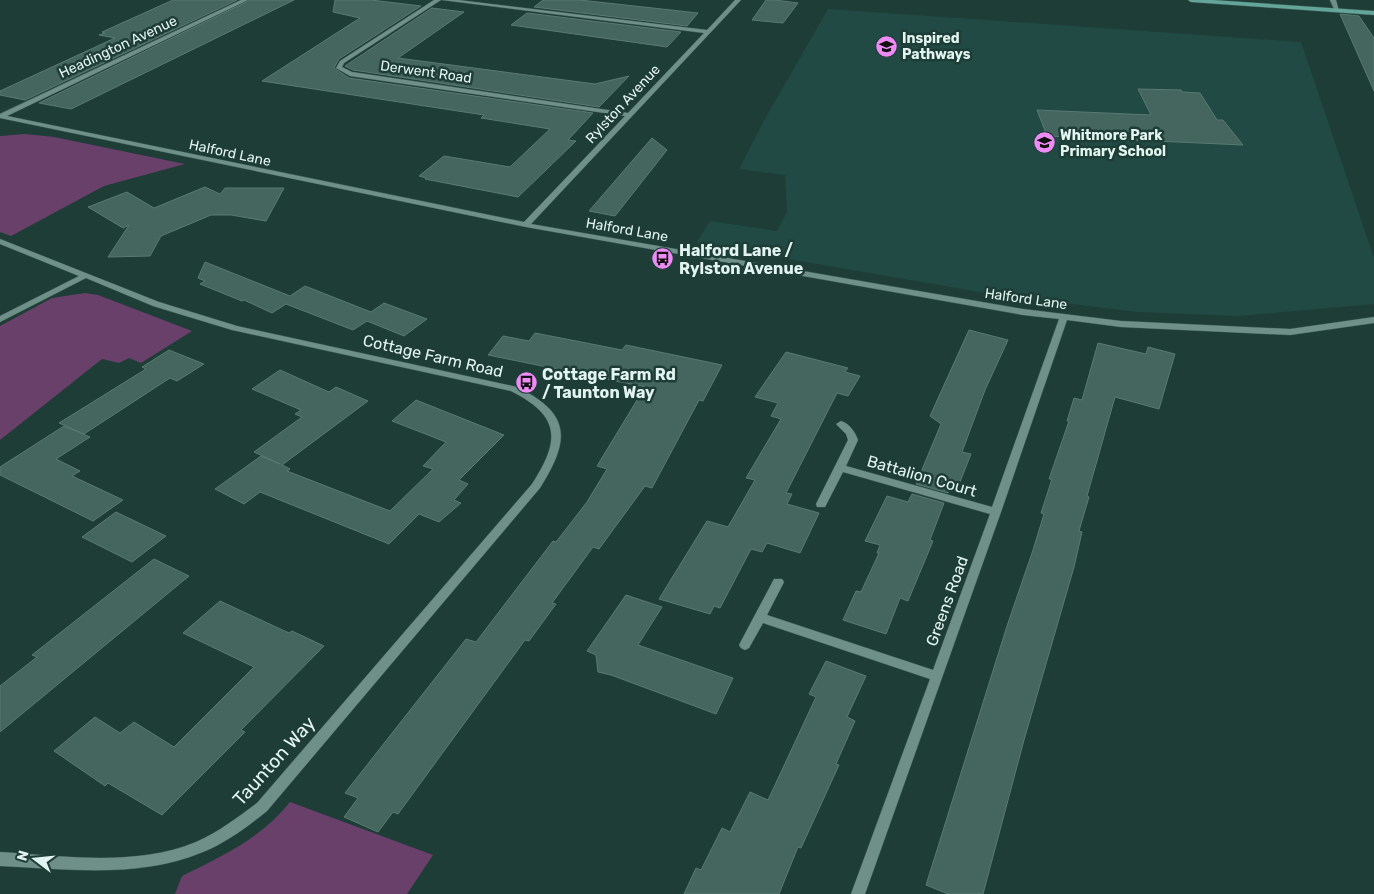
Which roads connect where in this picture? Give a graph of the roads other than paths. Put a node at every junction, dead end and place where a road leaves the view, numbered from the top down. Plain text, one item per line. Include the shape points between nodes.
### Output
1 (245, 0) edge
2 (438, 0) edge
3 (445, 0) edge
4 (738, 0) edge
5 (1191, 0) edge
6 (1333, 0) edge
7 (1337, 10) junction
8 (1374, 13) edge
9 (708, 32) junction
10 (630, 114) junction
11 (2, 117) edge
12 (526, 225) junction
13 (0, 241) edge
14 (86, 275) junction
15 (1064, 317) junction
16 (0, 319) edge
17 (1374, 320) edge
18 (841, 424) dead end
19 (840, 468) junction
20 (821, 504) dead end
21 (996, 512) junction
22 (778, 582) dead end
23 (760, 617) junction
24 (745, 645) dead end
25 (380, 668) joint
26 (936, 676) junction
27 (0, 859) edge
28 (858, 894) edge

1 - 11 street, Headington Avenue
2 - 10 street, Derwent Road via 342,62 339,68 350,74
3 - 9 street
4 - 9 street, Rylston Avenue
5 - 7 street
6 - 7 street
7 - 8 street
9 - 10 street, Rylston Avenue
10 - 12 street, Rylston Avenue
11 - 12 street, Halford Lane
12 - 15 street, Halford Lane via 971,304
13 - 14 street, Cottage Farm Road
14 - 16 street
14 - 25 street, Cottage Farm Road via 156,304 212,322 514,389 547,410 557,430 558,440 552,463
15 - 17 street, Halford Lane via 1140,326 1290,332
15 - 21 street, Greens Road
18 - 19 street, Battalion Court via 851,432 853,440
19 - 20 street, Battalion Court
19 - 21 street, Battalion Court
21 - 26 street, Greens Road
22 - 23 street
23 - 24 street
23 - 26 street
25 - 27 street, Taunton Way via 262,806 238,827 208,845 157,861 126,864
26 - 28 street, Greens Road

